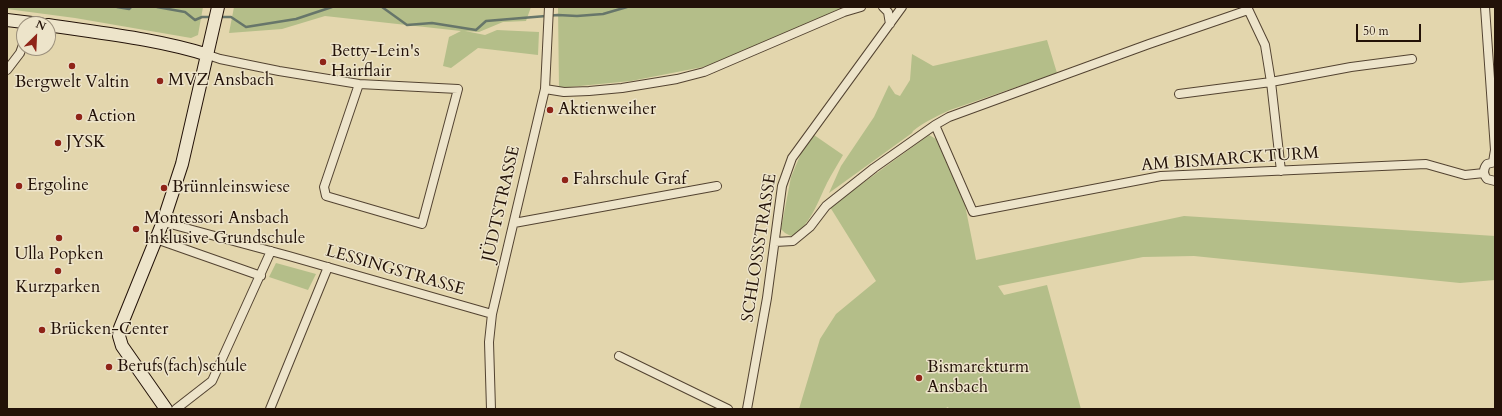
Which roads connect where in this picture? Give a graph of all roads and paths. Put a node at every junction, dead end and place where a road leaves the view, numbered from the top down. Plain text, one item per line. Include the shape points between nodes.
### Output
1 (860, 7) edge
2 (883, 7) edge
3 (902, 7) edge
4 (1485, 7) edge
5 (218, 8) edge
6 (549, 9) edge
7 (1247, 9) edge
8 (890, 24) junction
9 (56, 26) edge
10 (208, 55) junction
11 (17, 56) edge
12 (1412, 59) dead end
13 (7, 70) edge
14 (1271, 82) junction
15 (359, 84) junction
16 (545, 89) junction
17 (1179, 94) dead end
18 (934, 125) junction
19 (1494, 162) edge
20 (1281, 171) junction
21 (1484, 173) junction
22 (1495, 181) edge
23 (717, 186) dead end
24 (162, 222) junction
25 (514, 223) junction
26 (156, 240) junction
27 (775, 242) junction
28 (271, 251) junction
29 (328, 267) junction
30 (261, 276) junction
31 (492, 314) junction
32 (619, 356) dead end
33 (166, 409) edge
34 (176, 409) edge
35 (270, 409) edge
36 (491, 409) edge
37 (728, 409) edge
38 (747, 409) edge

1 - 16 street via 704,72 622,88 564,92
2 - 8 street via 888,12
3 - 8 street, SCHLOSSSTRASSE
4 - 19 street
5 - 10 main road
6 - 16 street, JÜDTSTRASSE
7 - 14 street via 1265,45
7 - 18 street via 948,116
8 - 27 street, SCHLOSSSTRASSE via 792,158 782,186
9 - 10 main road via 193,50
10 - 15 street via 279,71
10 - 24 main road via 182,164
11 - 13 street
12 - 14 street
14 - 17 street
14 - 20 street
15 - 15 street via 458,89 422,224 326,196 324,187
16 - 25 street, JÜDTSTRASSE
18 - 20 street, AM BISMARCKTURM via 972,212 1161,176
18 - 27 street via 826,206 810,227 793,241
19 - 21 street via 1487,164
20 - 21 street, AM BISMARCKTURM via 1426,164 1465,175
21 - 22 street via 1487,179
23 - 25 street
24 - 26 main road
24 - 28 street, LESSINGSTRASSE
25 - 31 street, JÜDTSTRASSE
26 - 30 street
26 - 33 main road via 119,336 122,346
27 - 38 street, SCHLOSSSTRASSE
28 - 29 street, LESSINGSTRASSE
28 - 30 street
29 - 31 street, LESSINGSTRASSE
29 - 35 street
30 - 34 street via 212,381
31 - 36 street, JÜDTSTRASSE via 489,342
32 - 37 street

